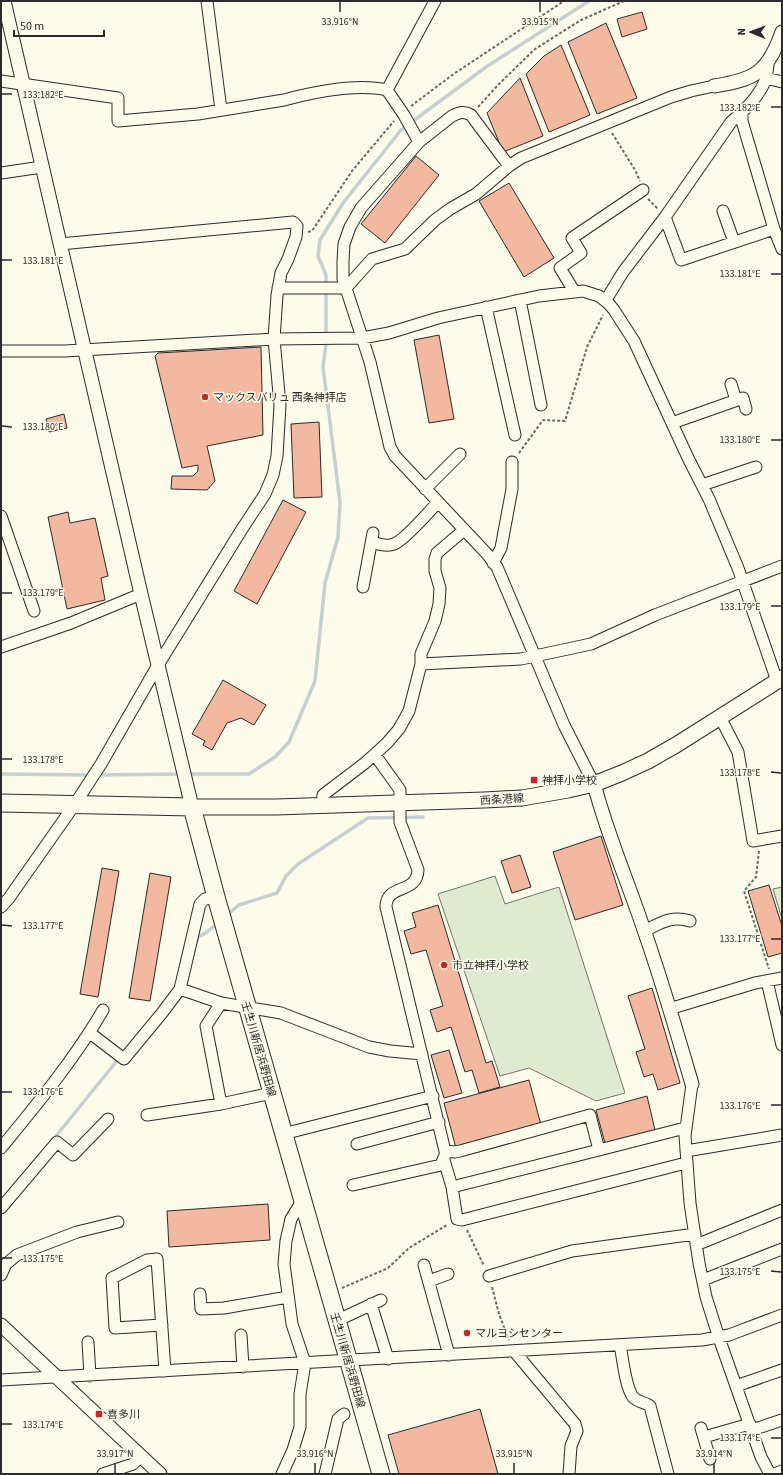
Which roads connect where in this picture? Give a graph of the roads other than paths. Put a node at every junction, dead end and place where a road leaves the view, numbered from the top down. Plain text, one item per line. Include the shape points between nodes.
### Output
1 (4, 1) edge
2 (207, 1) edge
3 (435, 1) edge
4 (782, 32) edge
5 (768, 62) junction
6 (766, 78) junction
7 (1, 81) edge
8 (782, 82) edge
9 (23, 85) junction
10 (714, 86) joint
11 (387, 90) junction
12 (221, 110) junction
13 (742, 114) junction
14 (417, 139) junction
15 (508, 166) junction
16 (42, 167) junction
17 (1, 173) edge
18 (643, 190) road end
19 (723, 211) dead end
20 (665, 217) junction
21 (774, 229) junction
22 (734, 242) junction
23 (60, 244) junction
24 (782, 249) edge
25 (278, 288) junction
26 (346, 288) junction
27 (574, 291) junction
28 (520, 300) junction
29 (608, 302) junction
30 (486, 307) junction
31 (362, 338) junction
32 (274, 339) junction
33 (1, 351) edge
34 (84, 351) junction
35 (731, 384) dead end
36 (736, 400) junction
37 (541, 405) dead end
38 (746, 408) dead end
39 (672, 423) junction
40 (515, 435) dead end
41 (460, 454) dead end
42 (512, 462) road end
43 (756, 467) dead end
44 (702, 485) junction
45 (425, 489) junction
46 (438, 502) junction
47 (1, 516) edge
48 (464, 530) junction
49 (493, 563) junction
50 (782, 566) edge
51 (742, 582) junction
52 (363, 587) dead end
53 (141, 594) junction
54 (34, 611) dead end
55 (1, 647) edge
56 (534, 656) junction
57 (421, 664) junction
58 (158, 665) junction
59 (780, 680) edge
60 (720, 717) junction
61 (375, 755) junction
62 (594, 784) junction
63 (1, 803) edge
64 (400, 803) junction
65 (74, 804) junction
66 (322, 805) junction
67 (192, 807) junction
68 (782, 836) edge
69 (216, 897) junction
70 (1, 906) edge
71 (690, 921) dead end
72 (644, 931) junction
73 (774, 979) edge
74 (180, 989) junction
75 (222, 1002) junction
76 (247, 1006) junction
77 (669, 1009) junction
78 (103, 1010) dead end
79 (90, 1033) junction
80 (782, 1045) edge
81 (422, 1054) junction
82 (692, 1084) joint
83 (272, 1093) junction
84 (433, 1096) junction
85 (221, 1104) junction
86 (147, 1115) dead end
87 (108, 1119) dead end
88 (439, 1122) junction
89 (685, 1128) junction
90 (283, 1134) junction
91 (782, 1135) edge
92 (357, 1144) dead end
93 (1, 1148) edge
94 (600, 1150) junction
95 (686, 1151) junction
96 (445, 1155) junction
97 (686, 1163) junction
98 (353, 1185) dead end
99 (452, 1187) junction
100 (302, 1201) junction
101 (1, 1208) edge
102 (782, 1210) edge
103 (118, 1222) dead end
104 (695, 1240) junction
105 (782, 1249) edge
106 (424, 1265) dead end
107 (448, 1274) dead end
108 (1, 1275) edge
109 (489, 1276) dead end
110 (703, 1280) junction
111 (429, 1281) junction
112 (200, 1294) dead end
113 (288, 1297) junction
114 (782, 1315) edge
115 (336, 1321) junction
116 (1, 1325) edge
117 (162, 1326) junction
118 (241, 1336) dead end
119 (719, 1338) junction
120 (88, 1342) dead end
121 (620, 1345) junction
122 (514, 1351) junction
123 (449, 1355) junction
124 (388, 1359) junction
125 (348, 1361) junction
126 (305, 1363) junction
127 (243, 1367) junction
128 (782, 1370) edge
129 (165, 1371) junction
130 (90, 1376) junction
131 (56, 1378) junction
132 (1, 1380) edge
133 (736, 1386) junction
134 (344, 1414) dead end
135 (782, 1420) edge
136 (751, 1427) junction
137 (141, 1456) junction
138 (710, 1459) dead end
139 (782, 1472) edge
140 (103, 1474) edge
141 (160, 1474) edge
142 (282, 1474) edge
143 (325, 1474) edge
144 (380, 1474) edge
145 (570, 1474) edge
146 (668, 1474) edge
147 (770, 1474) edge
148 (774, 1474) edge

1 - 9 street
2 - 12 street
3 - 11 street
4 - 5 street
5 - 6 street
5 - 10 street via 759,72 746,79
6 - 8 street
6 - 13 street
7 - 9 street
9 - 12 street via 118,98 118,121
9 - 16 street
10 - 15 street via 671,97 521,158
11 - 12 street via 334,90
11 - 14 street
13 - 20 street via 731,122
13 - 21 street
14 - 15 street via 458,112 465,112 471,116
14 - 26 street via 361,208 350,227 342,261
15 - 26 street via 476,194 435,220 405,249 372,259
16 - 17 street
16 - 23 street
18 - 27 street via 572,238 581,254 560,268
19 - 22 street
20 - 22 street via 681,260
20 - 29 street via 623,272
21 - 22 street
21 - 24 street
23 - 25 street via 293,222 297,226 296,237 281,273
23 - 34 street
25 - 26 street
25 - 32 street
26 - 31 street
27 - 28 street
27 - 29 street via 592,292
28 - 30 street
28 - 37 street
29 - 39 street via 634,341
30 - 31 street
30 - 40 street
31 - 32 street
31 - 45 street via 390,447
32 - 34 street
32 - 58 street via 280,405 277,456 273,475 265,494
33 - 34 street
34 - 53 street
35 - 36 street
36 - 38 street via 743,398
36 - 39 street
39 - 44 street
41 - 45 street
42 - 49 street via 512,489 501,548
43 - 44 street
44 - 51 street via 726,537
45 - 46 street
46 - 48 street
46 - 52 street via 394,544 387,545 372,538
47 - 54 street
48 - 49 street
48 - 57 street via 437,554 435,559 435,571 440,588 439,604 421,654
49 - 56 street
50 - 51 street
51 - 56 street via 655,615 600,640
51 - 59 street
53 - 55 street via 71,623
53 - 58 street
56 - 57 street via 507,661
56 - 62 street via 564,725
57 - 61 street via 409,711 399,729
58 - 65 street via 101,764
58 - 67 street
59 - 60 main road, 西条港線
60 - 62 main road, 西条港線 via 648,761
60 - 68 street via 738,752 753,841
61 - 64 street via 400,790
61 - 66 street via 323,795
62 - 64 main road, 西条港線 via 522,798
62 - 72 street via 600,808
63 - 65 main road
64 - 66 main road, 西条港線
64 - 81 street via 400,822 416,863 418,877 411,885 389,896 386,907
65 - 67 main road
65 - 70 street
66 - 67 main road, 西条港線
67 - 69 main road, 壬生川新居浜野田線
69 - 74 street via 205,899 200,904
69 - 76 main road, 壬生川新居浜野田線
71 - 72 street via 680,918 669,919
72 - 77 street
73 - 77 street
73 - 80 street
74 - 75 street
74 - 79 street via 124,1058
75 - 76 street
75 - 85 street via 206,1026
76 - 81 street via 281,1013 369,1047
76 - 83 main road, 壬生川新居浜野田線
77 - 82 street
78 - 79 street
79 - 93 street
81 - 84 street
82 - 89 street
83 - 85 street
83 - 90 main road, 壬生川新居浜野田線
84 - 88 street
84 - 90 street
85 - 86 street
87 - 101 street via 73,1155 57,1142
88 - 92 street
88 - 96 street
89 - 94 street
89 - 95 street
90 - 100 main road, 壬生川新居浜野田線
91 - 95 street
94 - 96 street via 590,1115
94 - 99 street
95 - 97 street
96 - 98 street via 441,1165
96 - 99 street
97 - 99 street via 462,1220 457,1219
97 - 104 street
100 - 113 street via 290,1219 286,1241 284,1264
100 - 115 main road, 壬生川新居浜野田線
102 - 104 street
103 - 108 street via 77,1232 17,1255 6,1264
104 - 109 street via 572,1252
104 - 110 street
105 - 110 street
106 - 111 street
107 - 111 street
110 - 119 street
111 - 123 street
112 - 113 street via 201,1309 224,1308
113 - 126 street via 292,1324
114 - 119 street
115 - 124 street via 376,1302
115 - 125 main road, 壬生川新居浜野田線
116 - 131 street
117 - 117 street via 157,1259 147,1260 112,1278 116,1328
117 - 129 street
118 - 127 street
119 - 121 street
119 - 133 street
120 - 130 street
121 - 122 street
121 - 146 street via 633,1397 650,1406
122 - 123 street
122 - 145 street via 575,1424 577,1431 571,1446
123 - 124 street
124 - 125 street
125 - 126 street
125 - 144 main road, 壬生川新居浜野田線
126 - 127 street
126 - 142 street via 300,1394 300,1427
127 - 129 street
128 - 133 street
129 - 130 street
130 - 131 street
131 - 132 street
131 - 137 street
133 - 136 street
134 - 143 street via 338,1418
135 - 136 street
136 - 138 street via 702,1432
136 - 147 street
137 - 140 street via 133,1464
137 - 141 street
139 - 148 street

